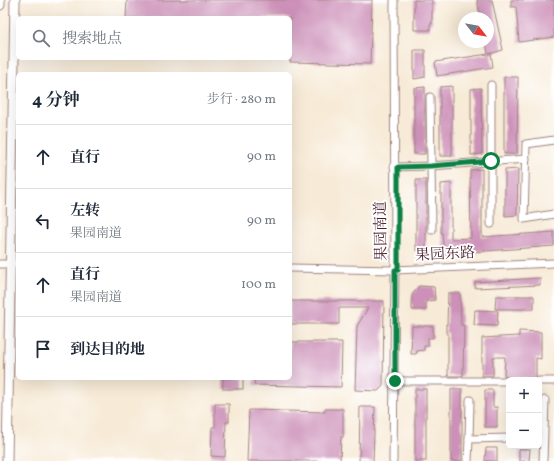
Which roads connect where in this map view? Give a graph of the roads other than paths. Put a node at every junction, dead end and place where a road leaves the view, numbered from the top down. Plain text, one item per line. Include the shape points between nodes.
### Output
1 (0, 0) edge
2 (15, 0) edge
3 (394, 0) edge
4 (398, 0) edge
5 (0, 5) edge
6 (491, 85) dead end
7 (430, 97) dead end
8 (554, 140) edge
9 (526, 159) junction
10 (491, 161) junction
11 (431, 166) junction
12 (396, 167) junction
13 (554, 214) edge
14 (491, 224) dead end
15 (432, 230) dead end
16 (554, 258) edge
17 (0, 260) edge
18 (14, 262) edge
19 (554, 263) edge
20 (0, 264) edge
21 (292, 264) edge
22 (292, 268) edge
23 (396, 268) junction
24 (396, 381) junction
25 (506, 381) edge
26 (542, 381) edge
27 (554, 382) edge
28 (470, 400) dead end
29 (545, 400) dead end
30 (542, 428) edge
31 (506, 438) edge
32 (469, 439) junction
33 (541, 449) edge
34 (7, 461) edge
35 (394, 461) edge
36 (397, 461) edge
37 (468, 461) edge
38 (542, 461) edge

1 - 5 main road
2 - 18 main road
3 - 12 street, 果园南道
4 - 12 street, 果园南道
6 - 10 street
7 - 11 street
8 - 9 street via 526,144
9 - 10 street
9 - 13 street via 524,219
10 - 11 street
10 - 14 street
11 - 12 street
11 - 15 street
12 - 23 street, 果园南道
16 - 23 street, 果园东路
17 - 18 street
18 - 20 street
18 - 34 main road
19 - 23 street, 果园东路
21 - 23 street, 果园东路
22 - 23 street, 果园东路
23 - 24 street, 果园南道
24 - 25 street
24 - 35 street, 果园南道
24 - 36 street, 果园南道
26 - 27 street
28 - 32 street
29 - 30 street
31 - 32 street
32 - 37 street
33 - 38 street

